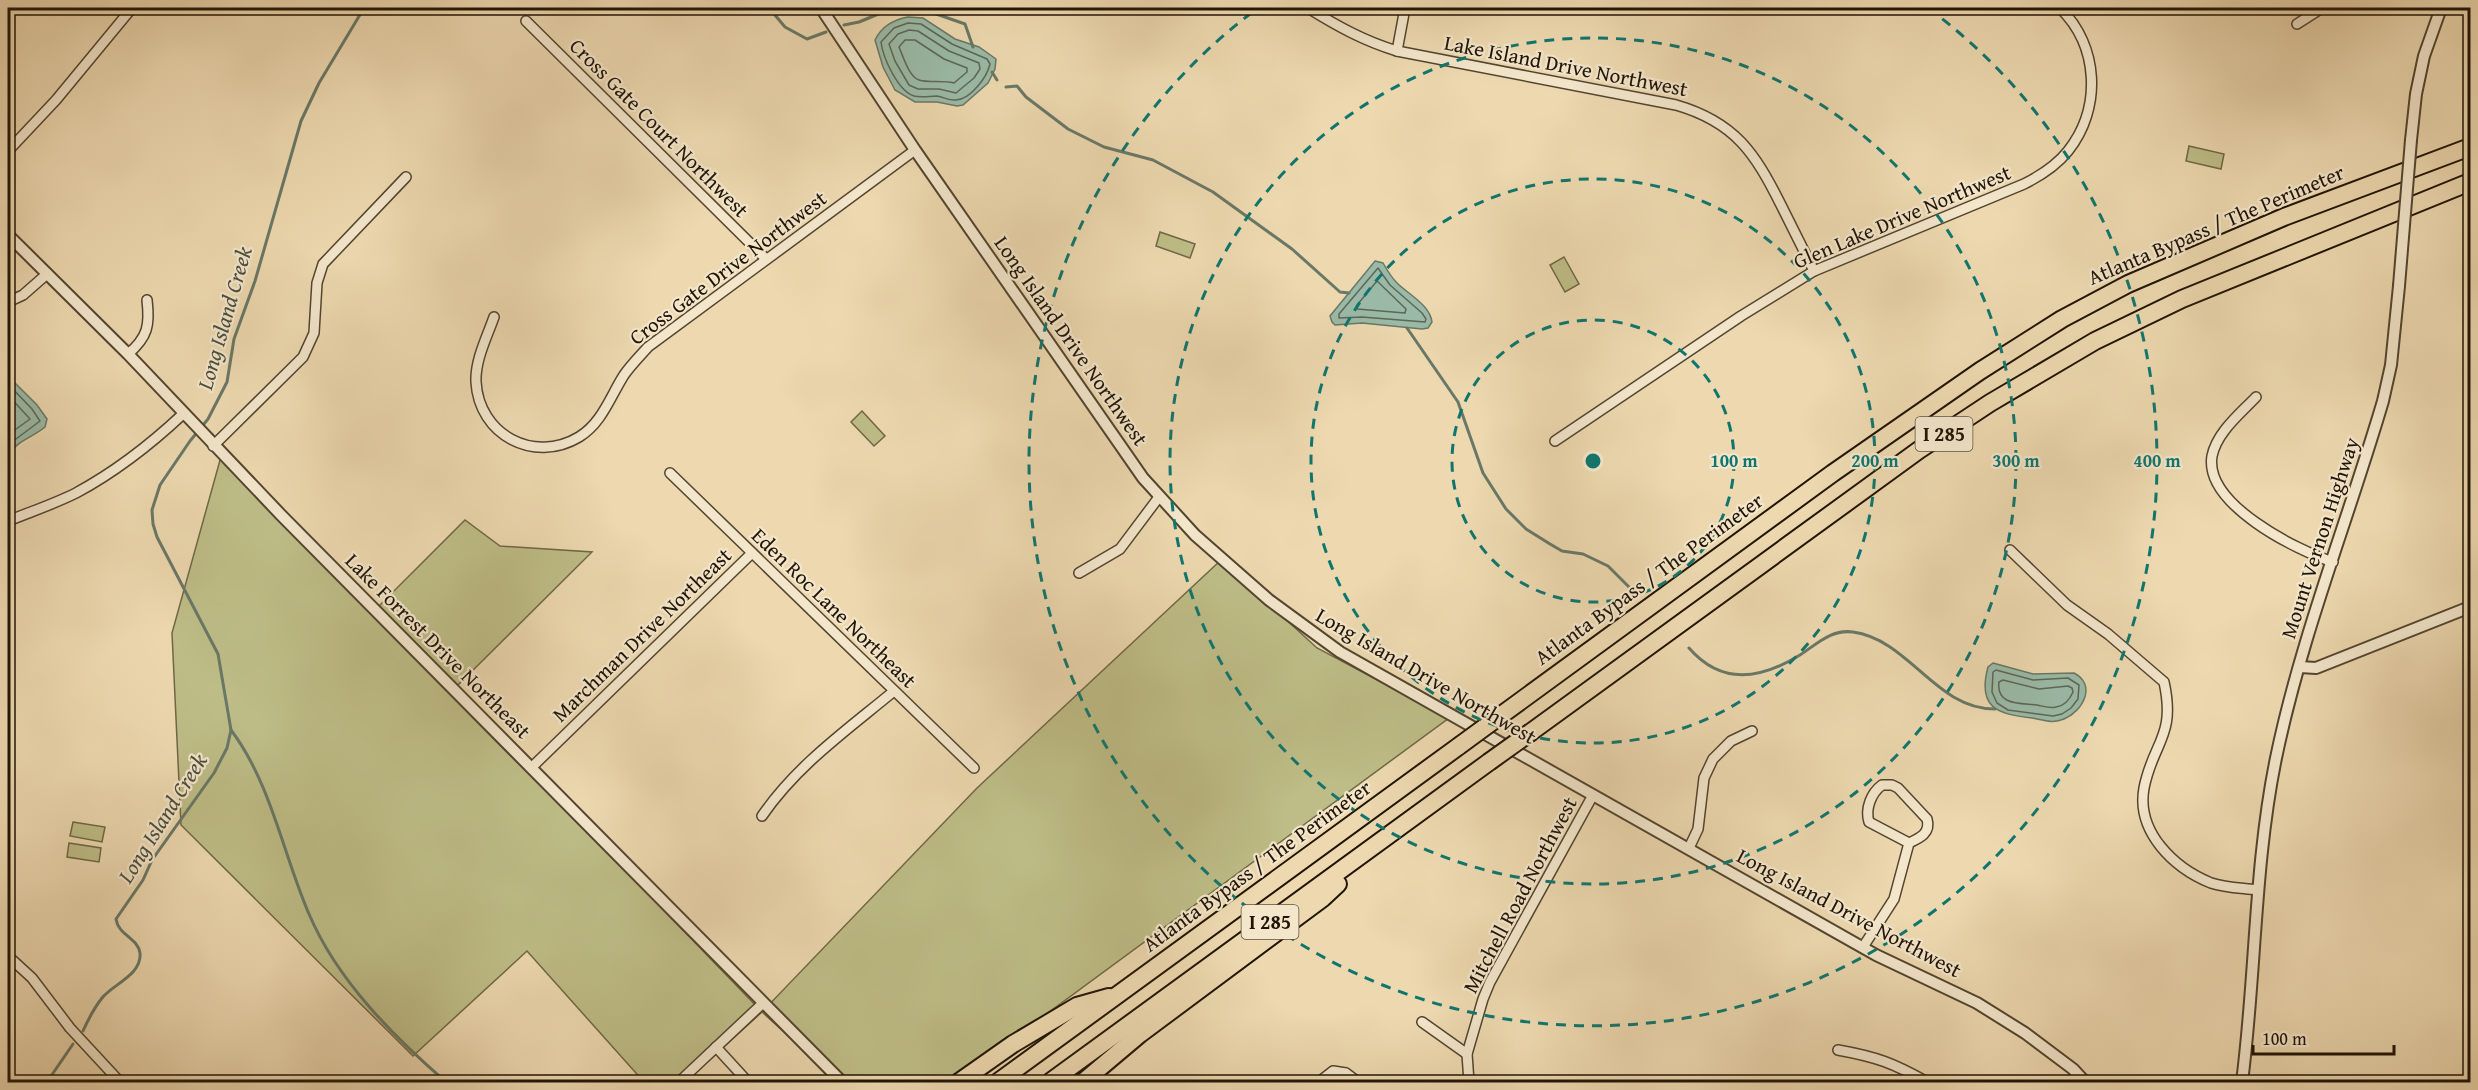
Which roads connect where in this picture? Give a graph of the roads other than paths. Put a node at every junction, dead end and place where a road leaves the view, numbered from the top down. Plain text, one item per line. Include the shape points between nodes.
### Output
1 (132, 8) edge
2 (821, 8) edge
3 (1308, 8) edge
4 (1405, 8) edge
5 (2060, 8) edge
6 (2322, 8) edge
7 (2441, 8) edge
8 (526, 21) dead end
9 (2297, 24) dead end
10 (1397, 51) junction
11 (2468, 148) edge
12 (915, 150) junction
13 (8, 151) edge
14 (406, 177) dead end
15 (2470, 182) edge
16 (8, 235) edge
17 (766, 259) junction
18 (1814, 271) junction
19 (47, 274) junction
20 (147, 300) dead end
21 (8, 302) edge
22 (494, 317) dead end
23 (128, 354) junction
24 (2256, 397) dead end
25 (187, 418) junction
26 (1556, 441) dead end
27 (213, 446) junction
28 (670, 473) dead end
29 (1159, 497) junction
30 (8, 521) edge
31 (2010, 549) dead end
32 (752, 553) junction
33 (2333, 562) junction
34 (1080, 573) dead end
35 (2470, 607) edge
36 (2300, 667) junction
37 (894, 691) junction
38 (1752, 731) dead end
39 (531, 768) junction
40 (974, 768) dead end
41 (1593, 795) junction
42 (762, 816) dead end
43 (1392, 833) junction
44 (1909, 843) junction
45 (1689, 848) junction
46 (2257, 890) junction
47 (1863, 947) junction
48 (8, 956) edge
49 (1118, 995) junction
50 (762, 1004) junction
51 (1422, 1022) dead end
52 (716, 1047) junction
53 (1838, 1050) dead end
54 (1467, 1053) junction
55 (120, 1083) edge
56 (679, 1083) edge
57 (748, 1083) edge
58 (842, 1083) edge
59 (959, 1083) edge
60 (998, 1083) edge
61 (1050, 1083) edge
62 (1083, 1083) edge
63 (1319, 1083) edge
64 (1358, 1083) edge
65 (1469, 1083) edge
66 (1927, 1083) edge
67 (2085, 1083) edge
68 (2242, 1083) edge

1 - 13 street
2 - 12 street, Long Island Drive Northwest
3 - 10 street, Lake Island Drive Northwest via 1346,31
4 - 10 street
5 - 18 street, Glen Lake Drive Northwest via 2085,45 2092,82 2086,118 2059,161 2024,184
6 - 9 street
7 - 33 street, Mount Vernon Highway, bridge via 2416,94 2391,365
8 - 17 street, Cross Gate Court Northwest
10 - 18 street, Lake Island Drive Northwest via 1676,105 1710,117 1736,135 1757,159
11 - 49 highway, Atlanta Bypass / The Perimeter / I 285, bridge via 2284,216 2128,284 2062,319 1859,455
12 - 17 street, Cross Gate Drive Northwest
12 - 29 street, Long Island Drive Northwest
14 - 27 street via 323,264 317,283 314,333 303,357
15 - 43 highway, I 285, bridge via 2182,299 2095,341 1990,403 1911,456
16 - 19 street, Lake Forrest Drive Northeast
17 - 22 street, Cross Gate Drive Northwest via 648,347 625,374 595,424 577,438 555,447 534,448 513,441 496,429 482,410 476,370
18 - 26 street, Glen Lake Drive Northwest
19 - 21 street via 23,295
19 - 23 street, Lake Forrest Drive Northeast
20 - 23 street via 150,322 140,343
23 - 25 street, Lake Forrest Drive Northeast
24 - 33 street via 2219,439 2212,457 2216,482 2230,503 2299,549
25 - 27 street, Lake Forrest Drive Northeast
25 - 30 street via 106,475 56,502
27 - 39 street, Lake Forrest Drive Northeast
28 - 32 street, Eden Roc Lane Northeast
29 - 34 street via 1120,549
29 - 41 street, Long Island Drive Northwest via 1195,535 1313,634
31 - 46 street via 2067,605 2164,682 2169,713 2166,730 2143,792 2151,833 2173,860 2211,882
32 - 37 street, Eden Roc Lane Northeast
32 - 39 street, Marchman Drive Northeast
33 - 36 street, Mount Vernon Highway
35 - 36 street via 2316,668
36 - 46 street, Mount Vernon Highway via 2276,759
37 - 40 street, Eden Roc Lane Northeast
37 - 42 street via 799,769
38 - 45 street via 1731,741 1713,759 1704,778 1698,829
39 - 50 street, Lake Forrest Drive Northeast
41 - 45 street, Long Island Drive Northwest
41 - 54 street, Mitchell Road Northwest via 1490,982
43 - 61 highway, I 285
43 - 62 highway via 1323,898 1140,1034
44 - 44 street via 1869,822 1869,805 1882,785 1898,788 1927,819 1924,835
44 - 47 street via 1894,899
45 - 47 street, Long Island Drive Northwest
46 - 68 street, Mount Vernon Highway
47 - 67 street, Long Island Drive Northwest via 1977,1003 2025,1033 2073,1069
48 - 55 street via 32,978
49 - 59 highway via 1077,1006 1013,1044
49 - 60 highway, Atlanta Bypass / The Perimeter / I 285
50 - 52 street
50 - 58 street, Lake Forrest Drive Northeast
51 - 54 street
52 - 56 street
52 - 57 street
53 - 66 street via 1875,1056
54 - 65 street, Mitchell Road Northwest
63 - 64 street via 1333,1071 1346,1073

